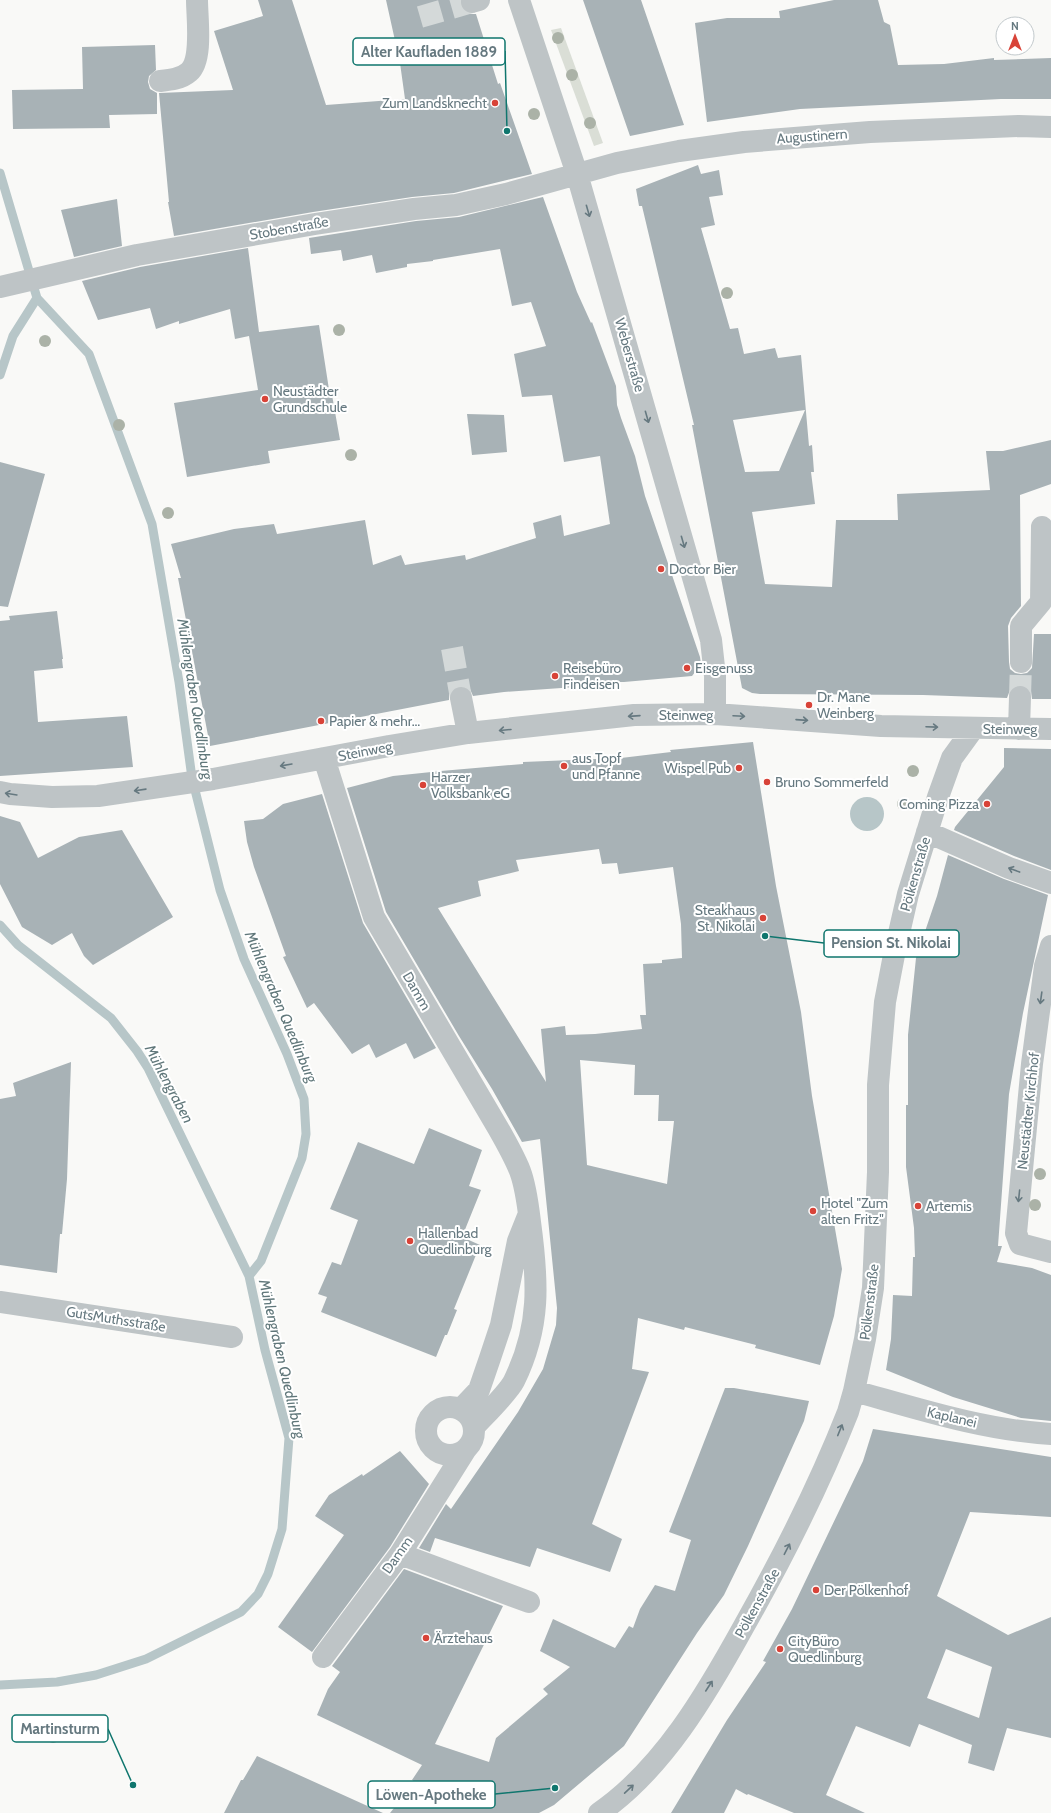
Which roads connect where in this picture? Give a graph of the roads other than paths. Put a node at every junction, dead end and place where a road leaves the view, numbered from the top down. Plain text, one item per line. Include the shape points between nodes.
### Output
1 (197, 0) edge
2 (519, 0) edge
3 (160, 81) dead end
4 (1051, 127) edge
5 (577, 174) junction
6 (0, 287) edge
7 (1042, 527) dead end
8 (1021, 662) tunnel mouth
9 (1020, 697) tunnel mouth
10 (461, 698) tunnel mouth
11 (715, 714) junction
12 (973, 729) junction
13 (1019, 729) junction
14 (1051, 729) edge
15 (468, 733) junction
16 (324, 758) junction
17 (0, 792) edge
18 (927, 832) junction
19 (1051, 883) edge
20 (1051, 946) edge
21 (529, 1215) junction
22 (1051, 1252) edge
23 (0, 1302) edge
24 (232, 1337) dead end
25 (854, 1391) junction
26 (461, 1408) junction
27 (474, 1427) junction
28 (1051, 1434) edge
29 (466, 1449) junction
30 (400, 1554) junction
31 (529, 1602) dead end
32 (323, 1657) dead end
33 (599, 1813) edge

1 - 3 street via 198,54 195,63 189,72 179,78
2 - 5 street, Weberstraße
4 - 5 street, Augustinern via 870,132 744,142 679,150 617,162
5 - 6 street, Stobenstraße via 456,205 307,225 137,254
5 -> 11 street, Weberstraße via 711,640
7 - 8 street via 1041,602 1022,626
9 - 13 street
10 - 15 street
11 -> 12 street, Steinweg via 881,726
11 -> 15 street, Steinweg via 634,716
12 - 13 street, Steinweg
12 - 18 street, Pölkenstraße via 952,758
13 - 14 street, Steinweg
15 - 16 street, Steinweg
16 -> 17 street, Steinweg via 213,779 98,796 75,798
16 - 21 street, Damm via 374,917 513,1156 524,1182
19 -> 18 street via 1008,868
18 - 25 street, Pölkenstraße via 906,902 885,1002 878,1085 878,1172 873,1288 869,1321
20 -> 22 street, Neustädter Kirchhof via 1032,1064 1016,1233 1020,1244
21 - 26 street via 518,1241 501,1325 479,1390
21 - 27 street, Damm via 536,1287 536,1305 530,1339 513,1383
23 - 24 street, GutsMuthsstraße
25 - 28 street, Kaplanei via 951,1418
33 -> 25 street, Pölkenstraße via 646,1771 696,1706 722,1666 788,1546 838,1436
26 - 27 street via 472,1420
26 - 29 street via 446,1406 432,1414 426,1424 426,1437 432,1447 442,1454 458,1454
27 - 29 street via 474,1436
29 - 30 street, Damm
30 - 31 street
30 - 32 street, Damm

